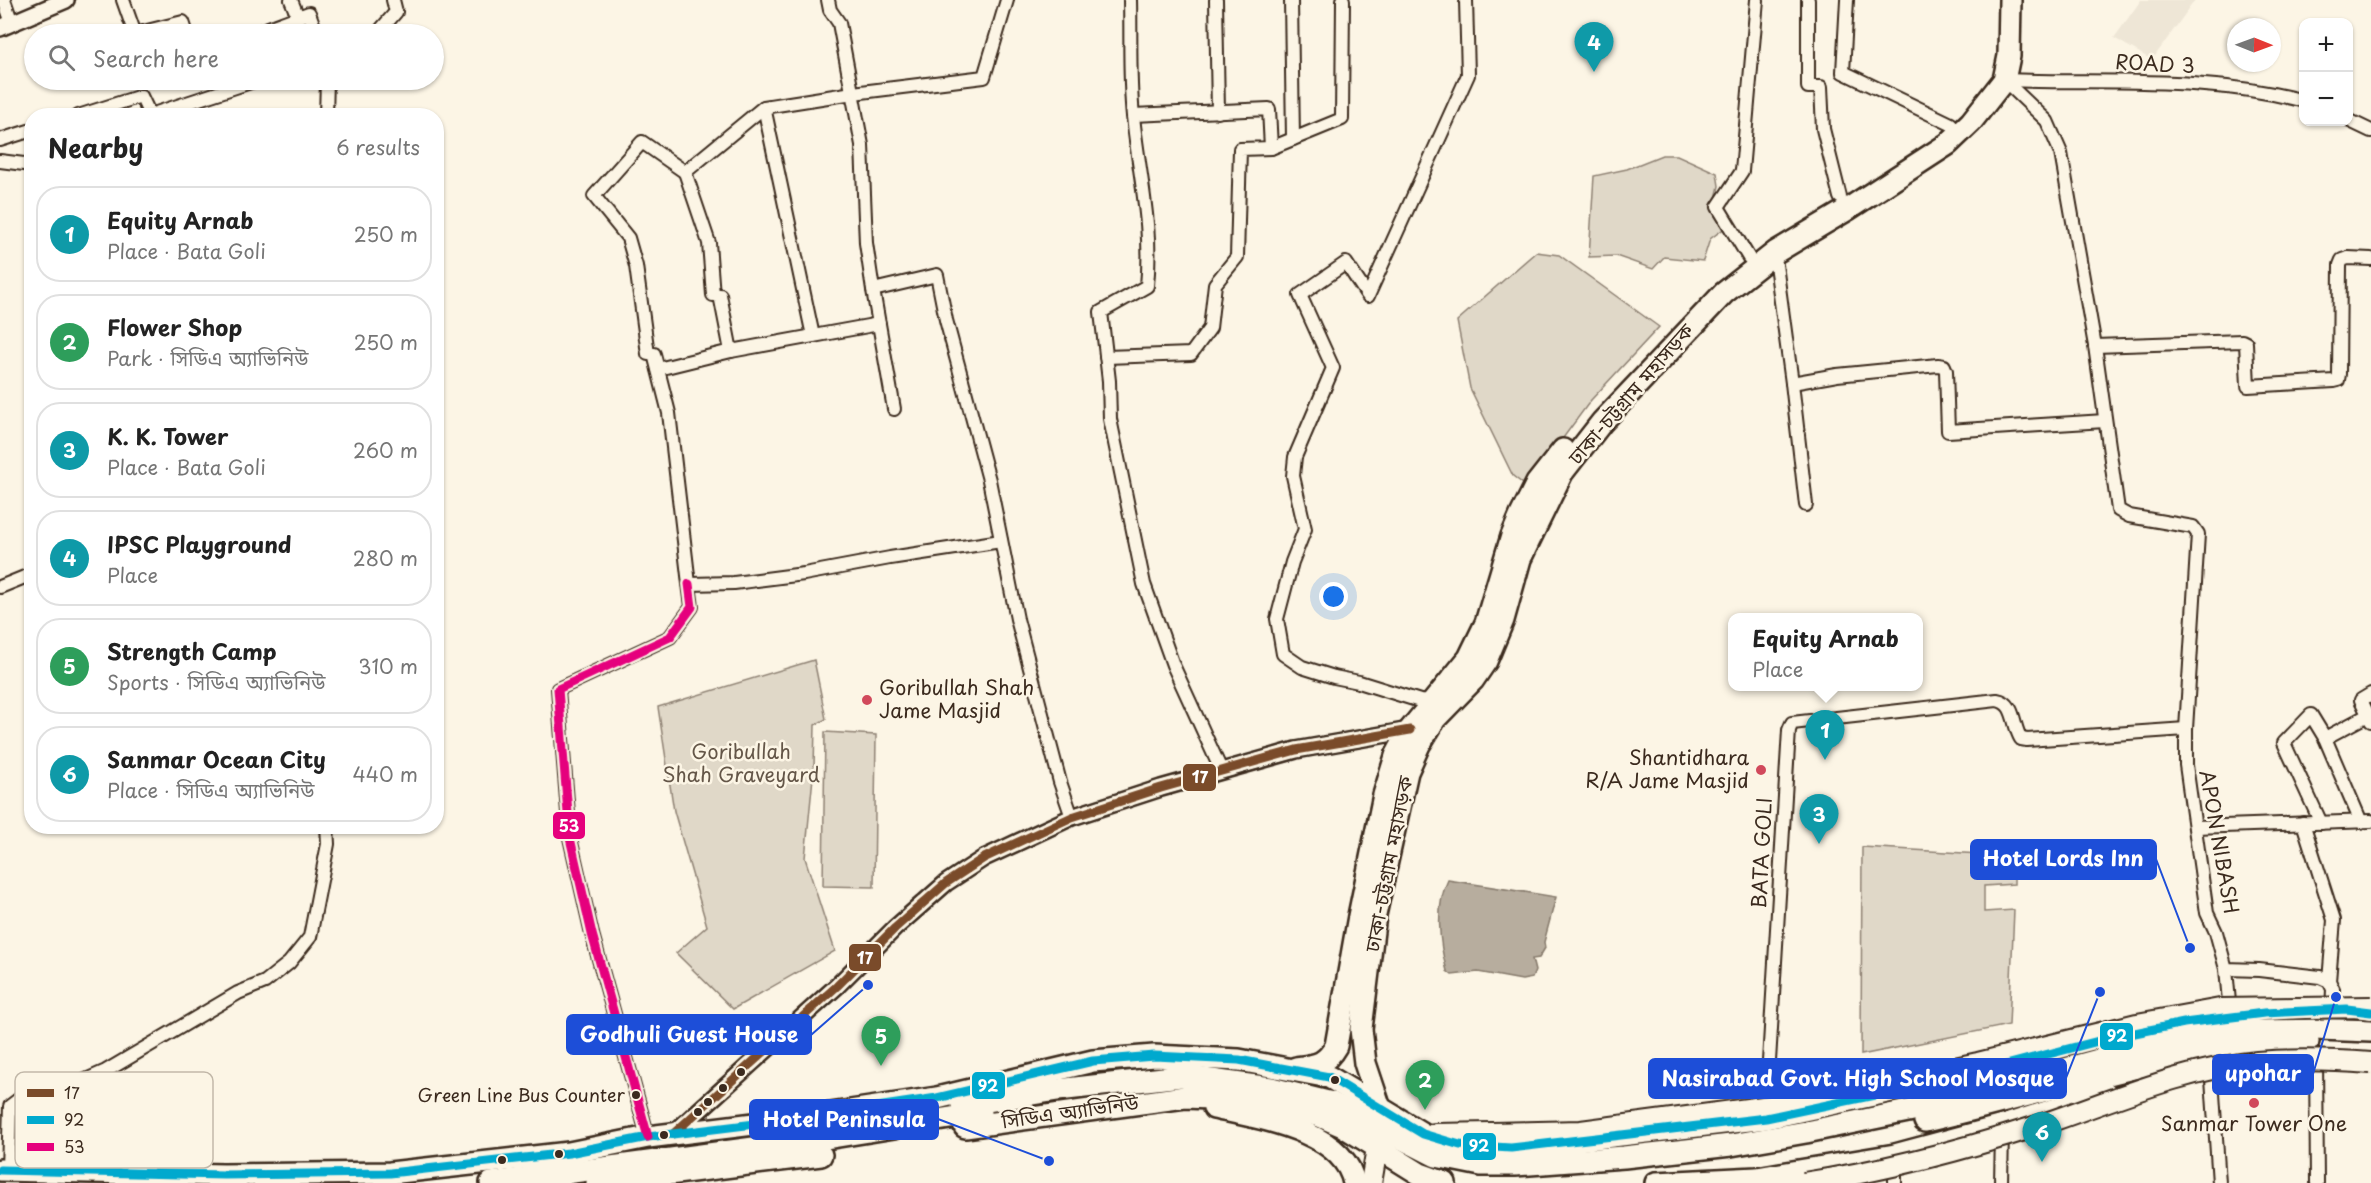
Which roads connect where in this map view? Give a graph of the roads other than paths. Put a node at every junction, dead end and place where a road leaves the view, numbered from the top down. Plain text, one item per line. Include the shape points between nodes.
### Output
1 (4, 0) edge
2 (66, 0) edge
3 (123, 0) edge
4 (291, 0) edge
5 (393, 0) edge
6 (828, 0) edge
7 (1007, 0) edge
8 (1130, 0) edge
9 (1216, 0) edge
10 (1291, 0) edge
11 (1343, 0) edge
12 (1466, 0) edge
13 (1757, 0) edge
14 (1808, 0) edge
15 (1847, 0) edge
16 (1998, 0) edge
17 (2010, 0) edge
18 (298, 17) junction
19 (131, 24) edge
20 (280, 24) edge
21 (313, 24) edge
22 (386, 24) edge
23 (6, 26) edge
24 (2004, 80) junction
25 (226, 90) edge
26 (327, 90) edge
27 (853, 93) junction
28 (2299, 100) edge
29 (764, 107) junction
30 (103, 108) edge
31 (147, 108) edge
32 (171, 108) edge
33 (326, 108) edge
34 (1218, 112) junction
35 (1133, 115) junction
36 (2353, 122) edge
37 (1952, 124) junction
38 (2371, 131) edge
39 (24, 132) edge
40 (1293, 139) junction
41 (0, 140) edge
42 (1271, 148) junction
43 (0, 161) edge
44 (24, 164) edge
45 (685, 172) junction
46 (1840, 197) junction
47 (1773, 248) junction
48 (1749, 258) junction
49 (2371, 259) edge
50 (873, 290) junction
51 (879, 324) junction
52 (813, 336) junction
53 (2095, 346) junction
54 (732, 351) junction
55 (1106, 357) junction
56 (658, 369) junction
57 (1792, 383) junction
58 (894, 409) dead end
59 (2105, 420) junction
60 (1806, 505) dead end
61 (1001, 541) junction
62 (24, 577) edge
63 (689, 584) junction
64 (0, 587) edge
65 (2371, 694) edge
66 (1431, 702) junction
67 (2370, 718) edge
68 (2186, 729) junction
69 (1410, 730) junction
70 (2325, 738) junction
71 (1221, 770) junction
72 (1071, 817) junction
73 (2366, 821) edge
74 (2304, 823) junction
75 (2320, 823) junction
76 (2194, 827) junction
77 (327, 834) edge
78 (331, 834) edge
79 (328, 844) junction
80 (2226, 969) junction
81 (2329, 981) junction
82 (2371, 1007) edge
83 (2332, 1011) junction
84 (2371, 1012) edge
85 (2230, 1017) junction
86 (2371, 1032) edge
87 (2371, 1046) edge
88 (2316, 1051) junction
89 (2371, 1054) edge
90 (2211, 1062) junction
91 (2371, 1063) edge
92 (1284, 1070) junction
93 (104, 1072) edge
94 (1185, 1097) junction
95 (15, 1102) edge
96 (1380, 1108) junction
97 (1766, 1118) junction
98 (2003, 1126) junction
99 (673, 1134) junction
100 (1423, 1134) junction
101 (648, 1137) junction
102 (1377, 1148) junction
103 (821, 1155) dead end
104 (1895, 1155) junction
105 (4, 1170) edge
106 (1757, 1180) edge
107 (424, 1183) edge
108 (491, 1183) edge
109 (536, 1183) edge
110 (597, 1183) edge
111 (1354, 1183) edge
112 (1371, 1183) edge
113 (1445, 1183) edge
114 (1656, 1183) edge
115 (1804, 1183) edge
116 (1895, 1183) edge
117 (2001, 1183) edge
118 (2219, 1183) edge
119 (2317, 1183) edge

1 - 23 street
2 - 23 street
3 - 19 street
4 - 18 street
5 - 22 street via 396,12
6 - 27 street via 839,22
7 - 27 street via 984,77
8 - 35 street
9 - 34 street
10 - 40 street
11 - 40 street via 1342,119
12 - 66 street via 1468,75 1368,296 1346,263 1300,295 1333,368 1295,457 1293,476 1305,529 1277,618 1283,654 1302,667
13 - 48 street via 1742,171 1718,207
14 - 46 street via 1808,87 1821,87 1823,129
15 - 37 street via 1843,72
16 - 37 highway, ঢাকা-চট্টগ্রাম মহাসড়ক via 1999,31 1993,71 1988,84
17 - 24 highway, ঢাকা-চট্টগ্রাম মহাসড়ক via 2009,56
18 - 20 street
18 - 21 street via 309,13
24 - 28 street, ROAD 3 via 2146,80 2271,93
24 - 47 highway, ঢাকা-চট্টগ্রাম মহাসড়ক via 1948,144 1848,209
24 - 53 street via 2047,121 2061,153
25 - 32 street
26 - 33 street
27 - 29 street
27 - 50 street via 862,146 866,243
29 - 45 street
29 - 52 street
30 - 31 street via 141,96
34 - 35 street
34 - 42 street via 1269,109
35 - 55 street via 1149,224 1150,261 1147,286 1101,312
36 - 38 street
37 - 46 highway, ঢাকা-চট্টগ্রাম মহাসড়ক
39 - 41 street
40 - 42 street
42 - 55 street via 1239,149 1237,257 1215,284 1210,328 1191,354
43 - 44 street
45 - 54 street via 709,243 713,295 720,296
45 - 56 street via 642,142 594,196 628,238 636,266 648,354 654,354
46 - 47 highway, ঢাকা-চট্টগ্রাম মহাসড়ক
47 - 48 highway, ঢাকা-চট্টগ্রাম মহাসড়ক
47 - 57 street
47 - 96 highway, ঢাকা-চট্টগ্রাম মহাসড়ক via 1692,324 1602,422 1562,473 1520,559 1503,620 1486,661 1435,719 1419,745 1407,772 1375,915 1361,1029 1365,1063
48 - 66 highway, ঢাকা-চট্টগ্রাম মহাসড়ক via 1712,288 1647,356 1537,483 1512,536 1486,623 1469,658
49 - 53 street via 2348,258 2340,265 2338,380 2248,386 2246,343 2242,341
50 - 51 street
50 - 61 street via 937,275
51 - 52 street
51 - 58 street
52 - 54 street
53 - 59 street
54 - 56 street
55 - 71 street via 1110,419 1144,584 1173,665
56 - 63 street via 676,455
57 - 59 street via 1938,365 1946,371 1948,431
57 - 60 street
59 - 68 street, APON NIBASH via 2118,510 2130,516 2193,527 2198,534
61 - 63 street via 804,574
61 - 72 street via 1017,619
62 - 64 street
63 - 101 street via 692,607 670,637 558,689 570,838
65 - 67 street via 2361,700
66 - 69 highway, ঢাকা-চট্টগ্রাম মহাসড়ক
67 - 70 street
68 - 76 street, APON NIBASH
68 - 97 street, BATA GOLI via 2021,739 2009,706 1997,700 1792,723
69 - 71 street via 1296,750
69 - 92 highway, ঢাকা-চট্টগ্রাম মহাসড়ক via 1396,756 1384,795 1336,1046 1317,1065
70 - 73 street
70 - 75 street via 2311,715 2284,742
71 - 72 street
72 - 99 street via 1003,847 946,883
73 - 75 street
74 - 75 street
74 - 76 street
74 - 81 street via 2334,920
76 - 80 street, APON NIBASH via 2207,913
77 - 79 street
78 - 79 street
79 - 93 street via 310,937 289,963 266,982 238,993
80 - 81 street via 2296,974
80 - 85 street, APON NIBASH
81 - 83 street via 2333,989
82 - 100 main road, bridge via 2220,1009 2137,1023 1978,1063 1735,1113 1581,1131
83 - 84 highway, সিডিএ অ্যাভিনিউ
83 - 85 highway, সিডিএ অ্যাভিনিউ
85 - 97 highway, সিডিএ অ্যাভিনিউ via 2110,1038 1960,1077
86 - 107 highway via 2250,1030 2180,1038 1913,1110 1806,1132 1659,1153 1515,1165 1481,1165 1436,1156 1332,1103 1271,1088 1181,1076 1058,1089 826,1128
87 - 108 highway via 2309,1042 2173,1058 1982,1108 1797,1148 1617,1170 1479,1177 1434,1168 1325,1109 1264,1094 1178,1088
88 - 89 highway
88 - 90 highway
88 - 119 street
90 - 98 highway
90 - 118 street
91 - 115 main road, bridge via 2256,1062 2198,1073 1945,1154
92 - 96 highway, সিডিএ অ্যাভিনিউ via 1329,1077
92 - 99 highway, সিডিএ অ্যাভিনিউ via 1239,1060 1154,1056 1094,1060 936,1098
94 - 102 highway, সিডিএ অ্যাভিনিউ via 1235,1099 1302,1111 1343,1126
94 - 109 highway, সিডিএ অ্যাভিনিউ
94 - 111 highway via 1280,1123 1324,1143 1346,1163
95 - 105 street via 10,1106
96 - 100 highway, সিডিএ অ্যাভিনিউ
97 - 100 highway, সিডিএ অ্যাভিনিউ via 1511,1148 1460,1145
98 - 104 highway
98 - 117 street
99 - 101 highway, সিডিএ অ্যাভিনিউ
101 - 105 highway, সিডিএ অ্যাভিনিউ via 568,1153 390,1173 224,1175
102 - 112 main road
102 - 113 highway, সিডিএ অ্যাভিনিউ via 1420,1174
103 - 110 highway
104 - 106 highway
104 - 116 street
106 - 114 highway

